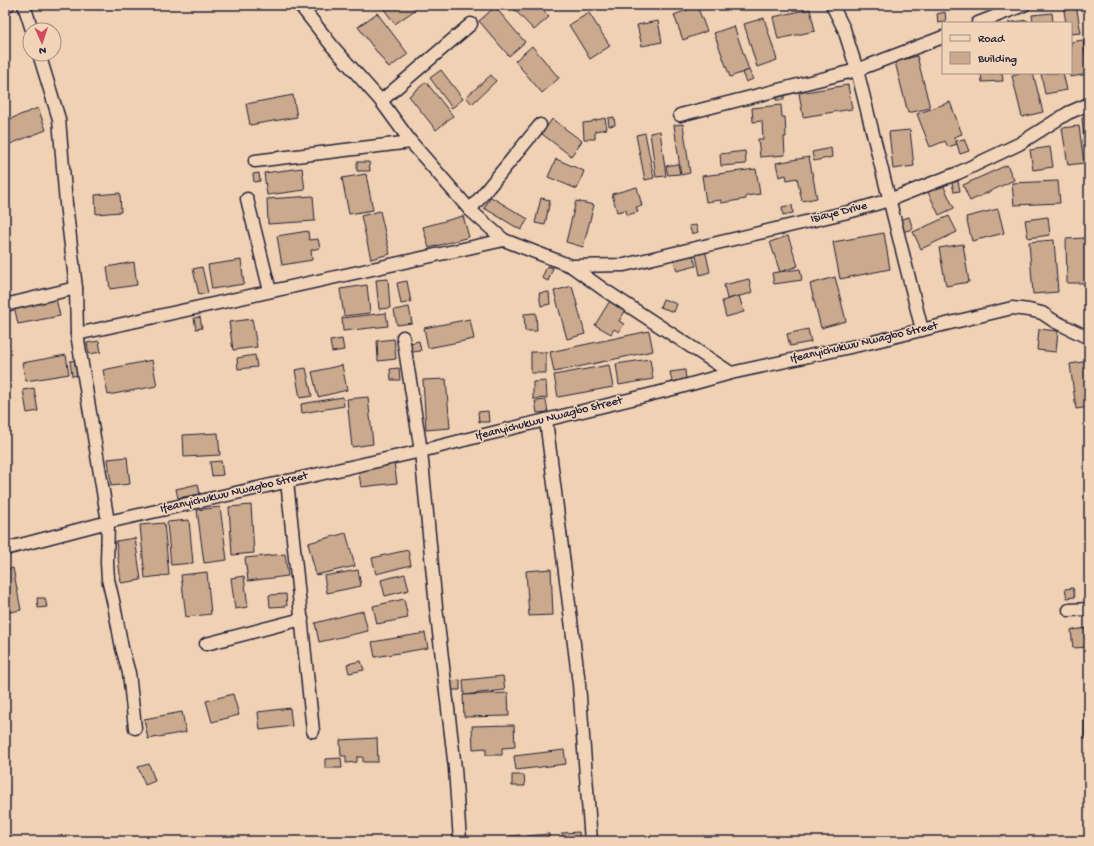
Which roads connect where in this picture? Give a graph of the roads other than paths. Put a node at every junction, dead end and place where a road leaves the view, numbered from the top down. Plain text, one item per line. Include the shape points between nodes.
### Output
1 (24, 5) edge
2 (300, 5) edge
3 (832, 5) edge
4 (1024, 5) edge
5 (29, 22) edge
6 (981, 22) edge
7 (471, 24) dead end
8 (942, 37) edge
9 (41, 62) edge
10 (857, 70) junction
11 (381, 102) junction
12 (1089, 104) edge
13 (680, 115) dead end
14 (540, 125) dead end
15 (411, 142) junction
16 (255, 161) dead end
17 (247, 199) dead end
18 (889, 200) junction
19 (470, 210) junction
20 (504, 240) junction
21 (571, 266) junction
22 (76, 288) junction
23 (270, 291) junction
24 (5, 305) edge
25 (922, 330) junction
26 (77, 334) junction
27 (403, 337) dead end
28 (1089, 338) edge
29 (731, 373) junction
30 (546, 420) junction
31 (421, 451) junction
32 (287, 481) junction
33 (108, 522) junction
34 (5, 549) edge
35 (1089, 609) edge
36 (1069, 610) dead end
37 (302, 619) junction
38 (206, 644) dead end
39 (135, 728) dead end
40 (314, 731) dead end
41 (460, 841) edge
42 (591, 841) edge

1 - 5 street
2 - 11 street
3 - 10 street via 844,29
4 - 6 street
7 - 11 street
8 - 10 street
9 - 22 street via 59,119
10 - 13 street
10 - 18 street
11 - 15 street
12 - 18 street, Isiaye Drive via 1068,113 1019,144 958,173
14 - 19 street
15 - 16 street
15 - 19 street
17 - 23 street
18 - 21 street, Isiaye Drive via 624,265
18 - 25 street
19 - 20 street
20 - 21 street
20 - 23 street
21 - 29 street
22 - 24 street
22 - 26 street
23 - 26 street
25 - 28 street, Ifeanyichukwu Nwagbo Street via 1012,308 1042,313
25 - 29 street, Ifeanyichukwu Nwagbo Street
26 - 33 street
27 - 31 street
29 - 30 street, Ifeanyichukwu Nwagbo Street
30 - 31 street, Ifeanyichukwu Nwagbo Street
30 - 42 street via 579,684
31 - 32 street, Ifeanyichukwu Nwagbo Street
31 - 41 street via 455,768
32 - 33 street, Ifeanyichukwu Nwagbo Street
32 - 37 street
33 - 34 street, Ifeanyichukwu Nwagbo Street
33 - 39 street via 108,580 129,673
35 - 36 street
37 - 38 street
37 - 40 street

